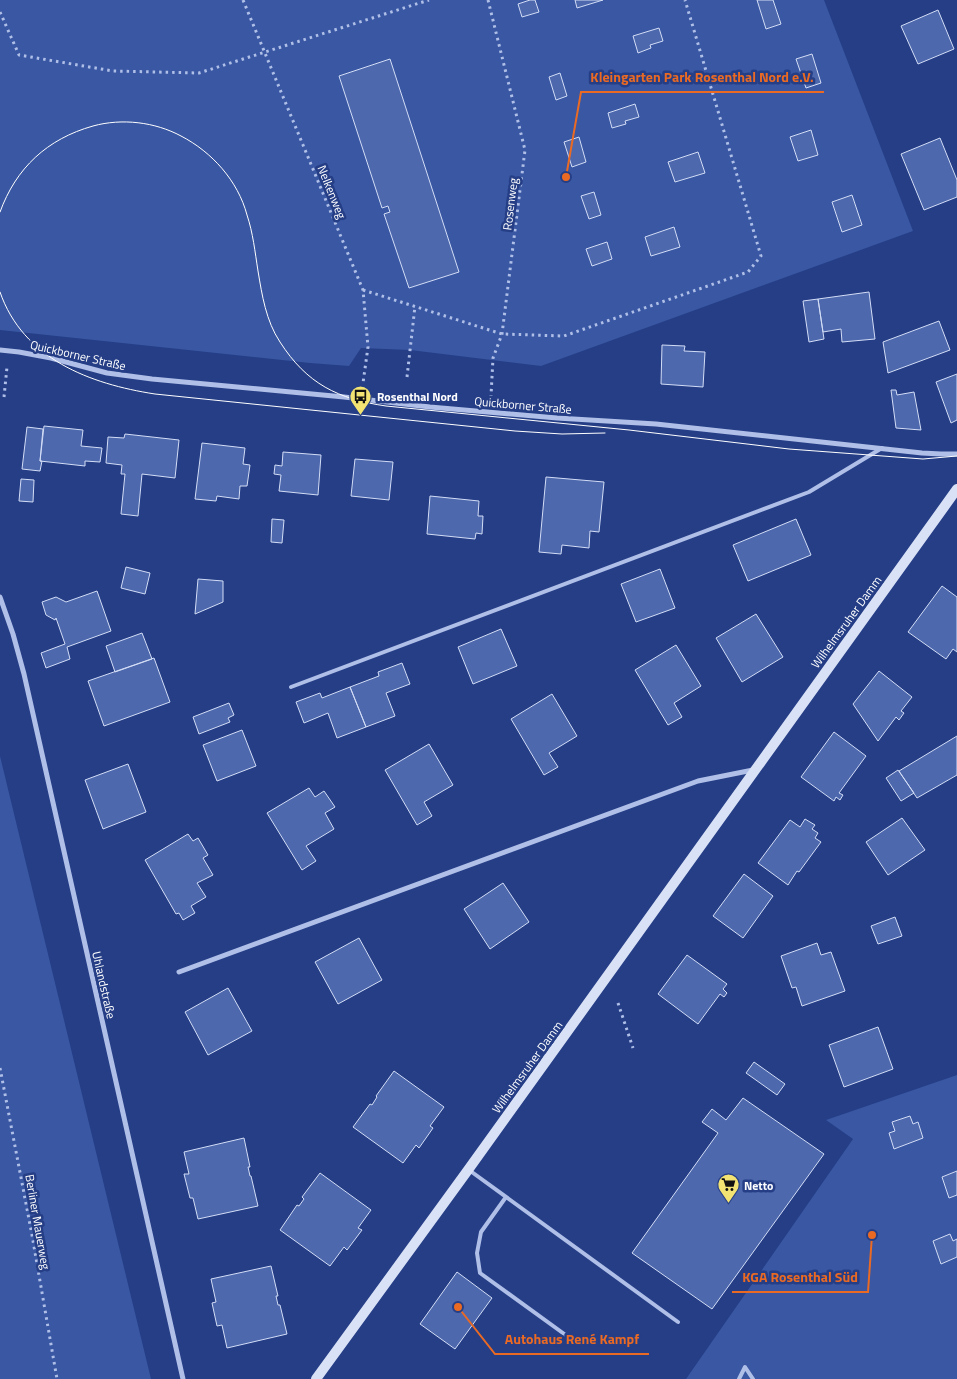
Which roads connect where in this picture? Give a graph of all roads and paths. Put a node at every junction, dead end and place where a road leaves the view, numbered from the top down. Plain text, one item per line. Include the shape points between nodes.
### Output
1 (243, 0) edge
2 (429, 0) edge
3 (488, 0) edge
4 (685, 0) edge
5 (0, 12) edge
6 (265, 52) junction
7 (363, 290) junction
8 (416, 306) junction
9 (502, 334) junction
10 (0, 350) edge
11 (407, 377) dead end
12 (362, 399) junction
13 (490, 412) junction
14 (882, 448) junction
15 (957, 454) edge
16 (957, 489) edge
17 (0, 597) edge
18 (291, 687) dead end
19 (756, 769) junction
20 (179, 972) dead end
21 (618, 1003) dead end
22 (633, 1048) dead end
23 (0, 1068) edge
24 (468, 1170) junction
25 (506, 1197) junction
26 (678, 1322) dead end
27 (567, 1336) dead end
28 (56, 1379) edge
29 (183, 1379) edge
30 (316, 1379) edge
31 (739, 1379) edge
32 (753, 1379) edge

1 - 6 path, Nelkenweg
2 - 6 path
3 - 9 path, Rosenweg via 525,150
4 - 9 path via 761,256 748,272 564,336
5 - 6 path via 19,55 113,71 199,74
6 - 7 path, Nelkenweg
7 - 8 path
7 - 12 path, Nelkenweg via 368,347
8 - 9 path
8 - 11 path
9 - 13 path, Rosenweg via 493,358
10 - 12 street, Quickborner Straße via 128,376
12 - 13 street, Quickborner Straße
13 - 14 street, Quickborner Straße via 656,424
14 - 15 street, Quickborner Straße
14 - 18 lane via 809,492
16 - 19 main road, Wilhelmsruher Damm
17 - 29 street, Uhlandstraße via 24,674
19 - 20 street via 698,781
19 - 24 main road, Wilhelmsruher Damm
21 - 22 path
23 - 28 path, Berliner Mauerweg
24 - 25 lane
24 - 30 main road, Wilhelmsruher Damm
25 - 26 lane
25 - 27 lane via 481,1232 480,1272
31 - 32 lane via 745,1367

